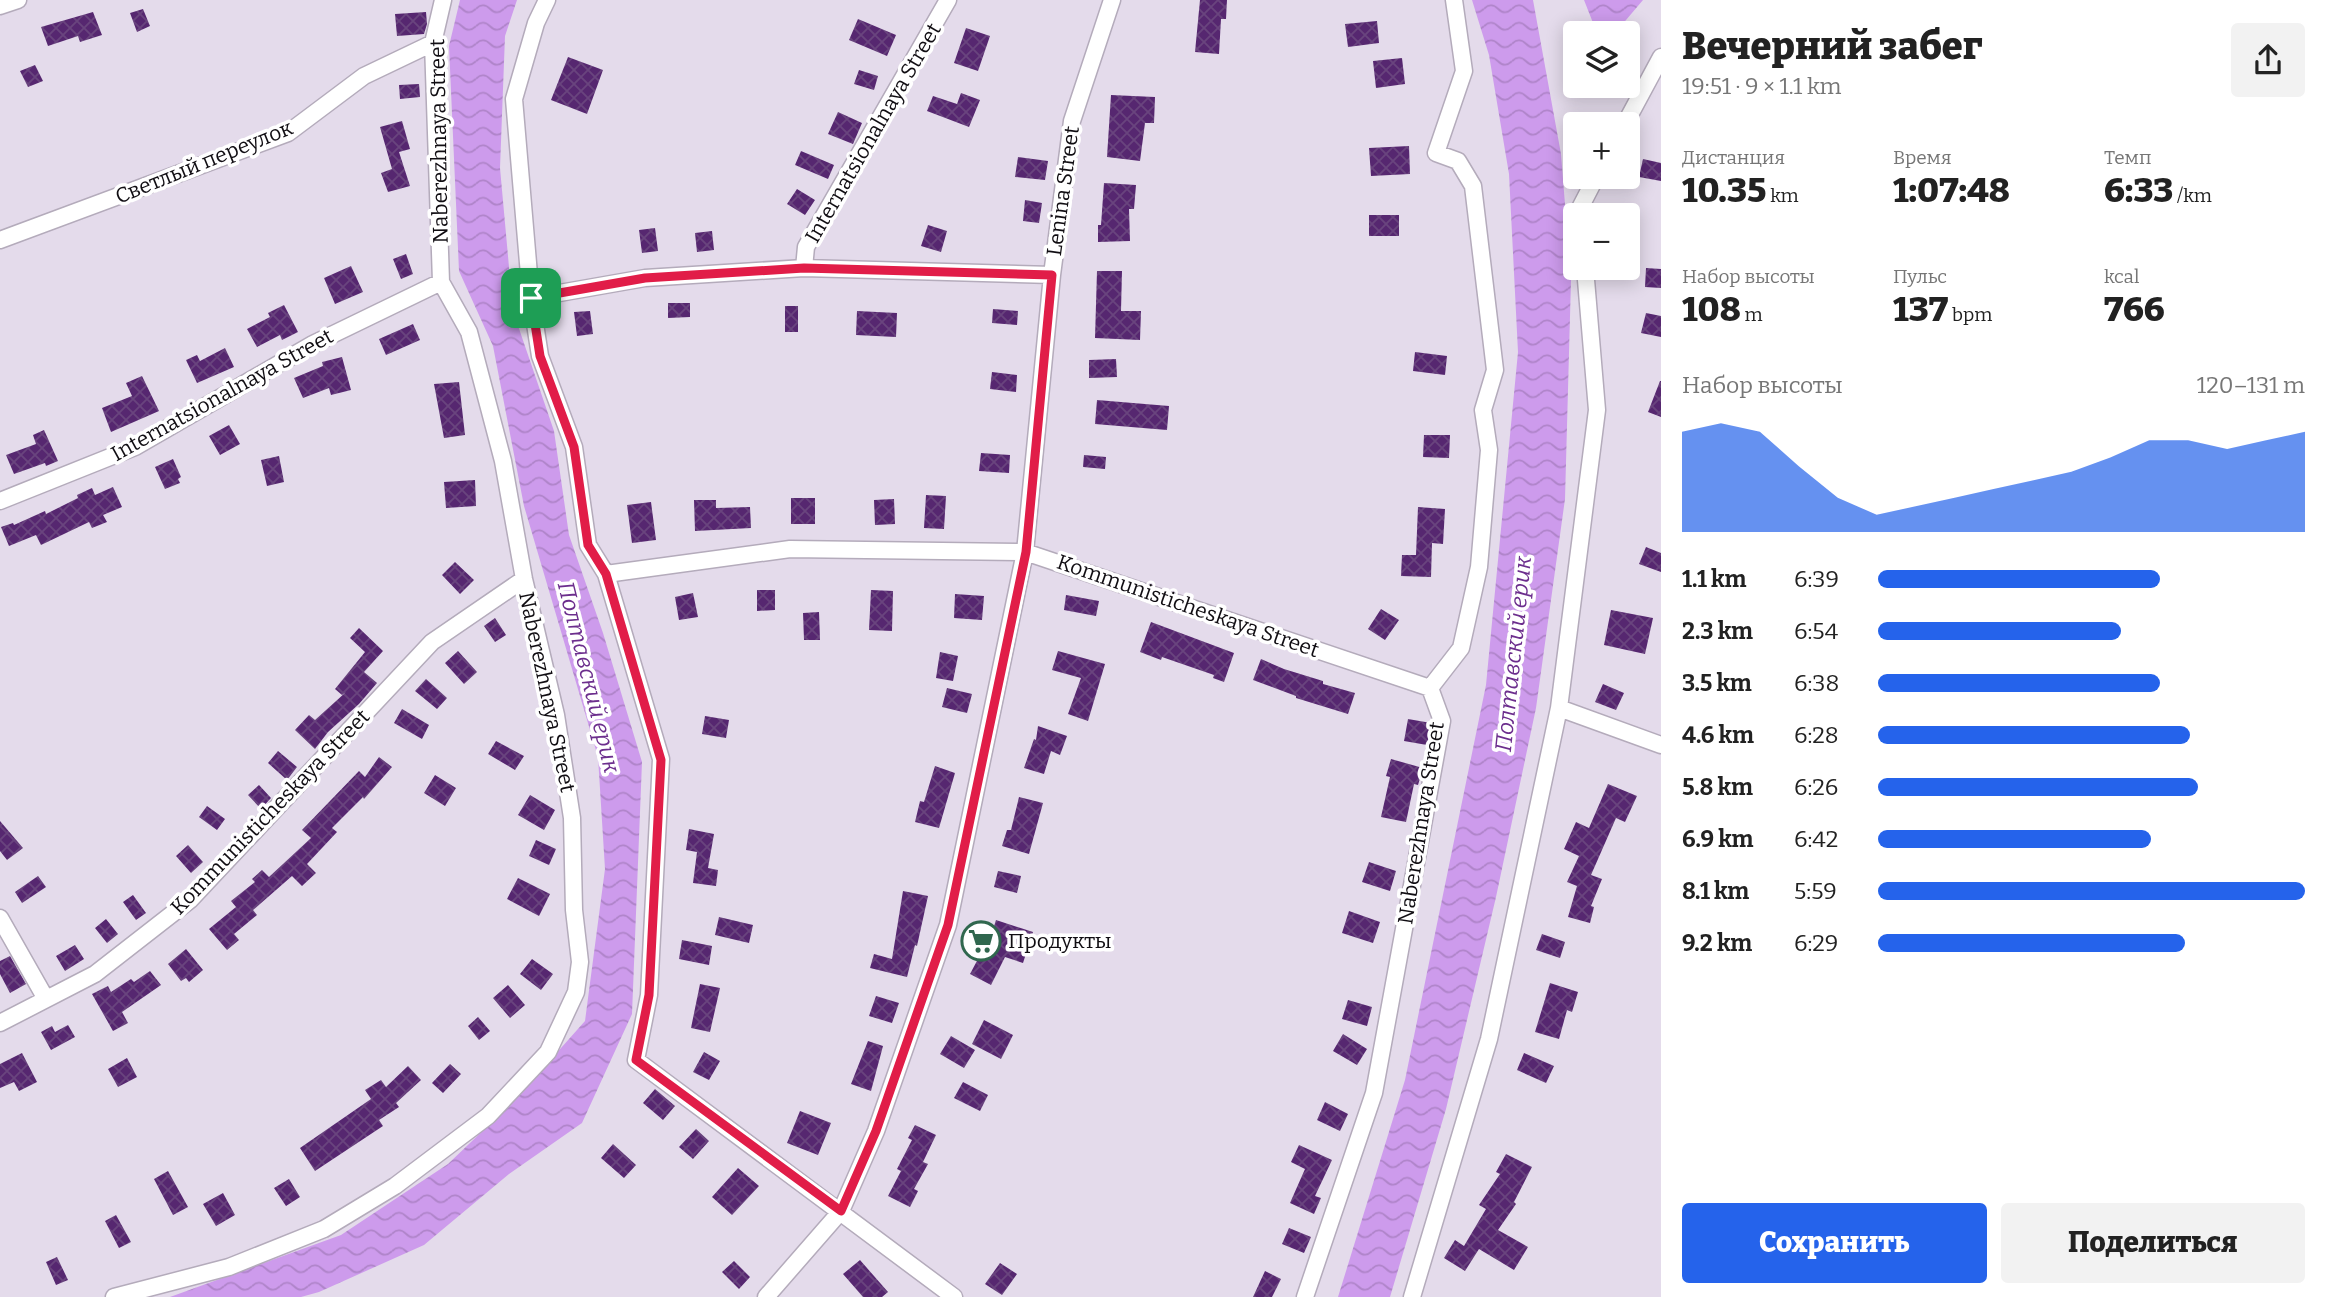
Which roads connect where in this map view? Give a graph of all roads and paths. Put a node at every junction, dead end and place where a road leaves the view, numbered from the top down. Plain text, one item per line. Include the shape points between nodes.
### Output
1 (18, 0) edge
2 (443, 0) edge
3 (547, 0) edge
4 (948, 0) edge
5 (1112, 0) edge
6 (1454, 0) edge
7 (0, 6) edge
8 (433, 43) junction
9 (1661, 57) edge
10 (1631, 112) edge
11 (0, 240) edge
12 (804, 268) junction
13 (1052, 275) junction
14 (1586, 280) edge
15 (441, 282) junction
16 (531, 298) junction
17 (0, 501) edge
18 (1026, 552) junction
19 (606, 574) junction
20 (524, 579) junction
21 (1430, 688) junction
22 (1559, 708) junction
23 (1661, 745) edge
24 (0, 918) edge
25 (46, 999) junction
26 (0, 1023) edge
27 (841, 1211) junction
28 (114, 1297) edge
29 (766, 1297) edge
30 (954, 1297) edge
31 (1305, 1297) edge
32 (1412, 1297) edge

1 - 7 street
2 - 8 street, Naberezhnaya Street
3 - 16 street via 514,99
4 - 12 street, Internatsionalnaya Street via 806,247
5 - 13 street, Lenina Street via 1072,121
6 - 21 street via 1464,71 1436,153 1458,161 1473,186 1495,370 1483,410 1489,450 1479,567 1461,648
8 - 11 street, Светлый переулок via 364,76 288,133
8 - 15 street, Naberezhnaya Street
9 - 10 street
12 - 13 street, Internatsionalnaya Street
12 - 16 street, Internatsionalnaya Street via 645,278
13 - 18 street, Lenina Street
14 - 22 street via 1597,410
15 - 17 street, Internatsionalnaya Street via 313,344 135,447
15 - 20 street, Naberezhnaya Street via 469,332 503,461
16 - 19 street via 540,356 574,447 588,545
18 - 19 street, Kommunisticheskaya Street via 790,549
18 - 21 street, Kommunisticheskaya Street
18 - 27 street, Lenina Street via 948,925 876,1131
19 - 27 street via 661,760 649,995 636,1060
20 - 25 street, Kommunisticheskaya Street via 432,642 190,900 95,974
20 - 28 street, Naberezhnaya Street via 556,715 572,818 580,962 576,992 548,1052 488,1116 395,1186 324,1229 229,1267
21 - 31 street, Naberezhnaya Street via 1441,721 1374,1093
22 - 23 street
22 - 32 street via 1489,1039
24 - 25 street
25 - 26 street, Kommunisticheskaya Street
27 - 29 street, Lenina Street
27 - 30 street

